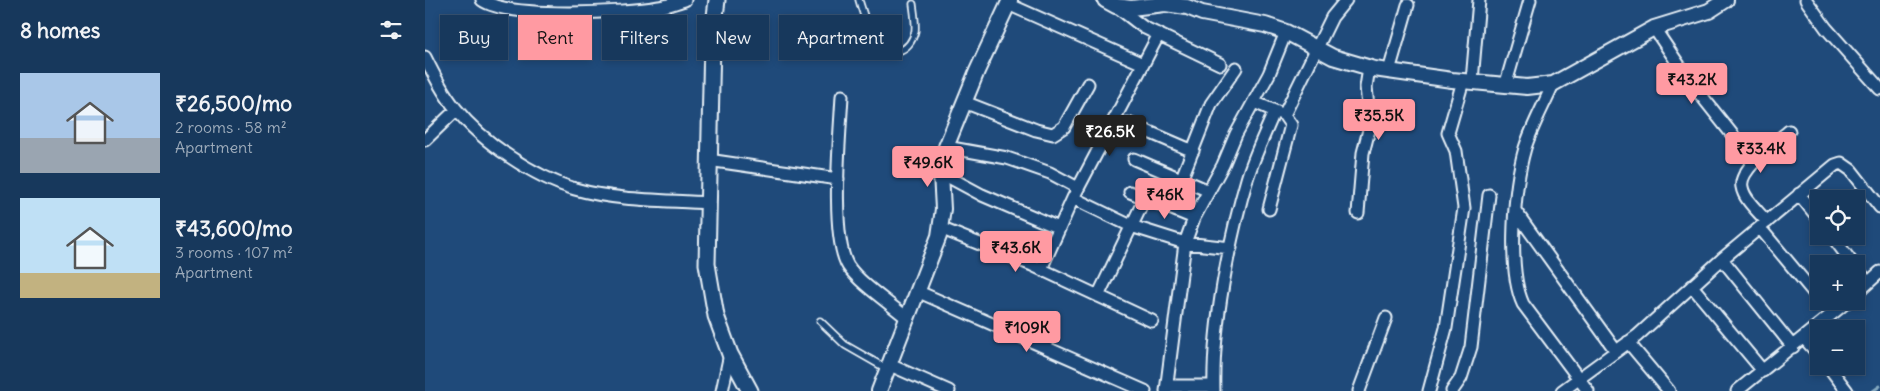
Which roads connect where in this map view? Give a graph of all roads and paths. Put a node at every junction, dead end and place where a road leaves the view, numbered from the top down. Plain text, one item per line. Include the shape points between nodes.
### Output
1 (482, 0) edge
2 (685, 0) edge
3 (717, 0) edge
4 (859, 0) edge
5 (1345, 0) edge
6 (1479, 0) edge
7 (1530, 0) edge
8 (1726, 0) edge
9 (1806, 0) edge
10 (1009, 2) edge
11 (1111, 3) edge
12 (913, 4) dead end
13 (1408, 4) dead end
14 (1654, 28) junction
15 (1286, 32) junction
16 (1159, 34) junction
17 (1317, 48) junction
18 (425, 57) edge
19 (1143, 64) junction
20 (1221, 64) dead end
21 (1236, 68) dead end
22 (1369, 68) junction
23 (1389, 71) junction
24 (1467, 81) junction
25 (1877, 81) edge
26 (1088, 84) dead end
27 (1506, 84) junction
28 (1553, 84) junction
29 (842, 96) dead end
30 (964, 102) junction
31 (1254, 102) junction
32 (456, 110) junction
33 (1279, 113) junction
34 (1128, 123) dead end
35 (1789, 131) dead end
36 (425, 140) edge
37 (946, 147) junction
38 (1193, 151) junction
39 (1134, 159) dead end
40 (708, 160) junction
41 (1754, 162) junction
42 (941, 173) junction
43 (838, 179) junction
44 (1181, 180) junction
45 (1209, 191) junction
46 (1130, 192) dead end
47 (1076, 193) junction
48 (1799, 194) junction
49 (1489, 195) dead end
50 (1145, 198) junction
51 (708, 204) junction
52 (1880, 207) edge
53 (1170, 208) junction
54 (1810, 208) edge
55 (1269, 209) dead end
56 (1516, 212) junction
57 (1358, 213) dead end
58 (1194, 218) junction
59 (1763, 225) junction
60 (1131, 226) junction
61 (940, 228) junction
62 (1059, 228) junction
63 (1185, 243) junction
64 (1231, 248) junction
65 (1722, 258) junction
66 (1041, 269) junction
67 (1880, 272) edge
68 (1865, 279) edge
69 (1868, 283) junction
70 (1692, 286) junction
71 (1865, 286) edge
72 (1810, 287) edge
73 (919, 292) junction
74 (1102, 298) junction
75 (1828, 310) edge
76 (1838, 310) edge
77 (1832, 315) junction
78 (1386, 318) dead end
79 (908, 319) junction
80 (1152, 321) dead end
81 (820, 322) dead end
82 (1805, 338) junction
83 (1629, 342) junction
84 (1810, 344) edge
85 (1793, 347) junction
86 (1616, 351) junction
87 (730, 354) junction
88 (889, 368) junction
89 (1763, 371) junction
90 (1834, 375) edge
91 (1578, 380) junction
92 (1166, 388) edge
93 (1213, 388) edge
94 (722, 391) edge
95 (750, 391) edge
96 (879, 391) edge
97 (949, 391) edge
98 (1145, 391) edge
99 (1359, 391) edge
100 (1429, 391) edge
101 (1452, 391) edge
102 (1562, 391) edge
103 (1588, 391) edge
104 (1669, 391) edge
105 (1737, 391) edge
106 (1847, 391) edge

1 - 2 street via 506,9 585,14 660,7
3 - 40 main road via 712,41
4 - 12 lane via 875,40 886,50 896,52 907,48 915,30
5 - 17 street via 1332,17
6 - 24 street
7 - 27 street
8 - 14 street via 1709,11
9 - 25 street via 1826,28
10 - 19 street
10 - 30 street
11 - 15 street via 1142,8 1165,4 1187,7
11 - 16 street via 1134,21
13 - 23 street
14 - 28 street
14 - 41 street via 1689,80
15 - 17 street
15 - 31 street
16 - 19 street
16 - 20 street
17 - 22 street via 1333,57
17 - 33 street
18 - 32 street
19 - 47 street
21 - 38 street via 1211,104
22 - 23 street
22 - 57 street via 1366,87 1370,126 1363,154
23 - 24 street
24 - 27 street
24 - 100 street via 1448,133 1456,151 1464,208 1446,328
26 - 30 street via 1064,127 1053,134
27 - 28 street via 1527,87
28 - 56 street via 1525,147
29 - 43 street
30 - 37 street
31 - 33 street
31 - 45 street
32 - 36 street
32 - 51 street via 500,152 545,177 575,189 619,197
33 - 55 street via 1290,120 1291,130
33 - 64 street via 1247,178
34 - 38 street
35 - 41 street
37 - 42 street
37 - 47 street via 1007,158 1050,173
38 - 44 street
39 - 44 street
40 - 43 street
40 - 51 main road
41 - 59 street via 1742,178 1741,186
42 - 61 street via 943,209
42 - 62 street via 982,195
43 - 79 street via 841,250 849,267
44 - 45 street
44 - 53 street
45 - 58 street
46 - 50 street
47 - 60 street
47 - 62 street
48 - 52 street via 1827,170 1841,163 1851,170
48 - 54 street
48 - 59 street
49 - 101 street via 1471,347 1461,378
50 - 53 street
50 - 60 street
51 - 87 main road via 707,264 716,316
53 - 58 street
56 - 86 street
56 - 91 street via 1513,258 1517,292
58 - 63 street
59 - 65 street
59 - 72 street
60 - 63 street
60 - 74 street
61 - 66 street
61 - 73 street
62 - 66 street
63 - 64 street
63 - 92 street
64 - 93 street via 1217,329
65 - 70 street
65 - 85 street
66 - 74 street
67 - 69 street
68 - 69 street
69 - 71 street
70 - 83 street
70 - 89 street
73 - 79 street
73 - 98 street
74 - 80 street
75 - 77 street
76 - 77 street
77 - 82 street
78 - 99 street
79 - 88 street
81 - 88 lane via 845,345
82 - 84 street
82 - 85 street
83 - 86 street
83 - 104 street
85 - 89 street
86 - 91 street
87 - 94 street
87 - 95 main road
88 - 96 street
88 - 97 street
89 - 105 street
90 - 106 street
91 - 102 street
91 - 103 street
92 - 93 street

